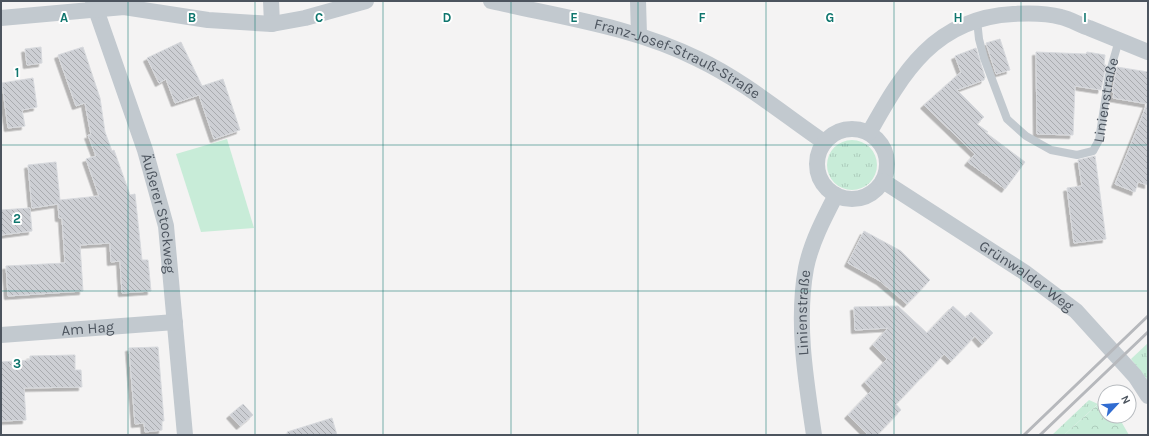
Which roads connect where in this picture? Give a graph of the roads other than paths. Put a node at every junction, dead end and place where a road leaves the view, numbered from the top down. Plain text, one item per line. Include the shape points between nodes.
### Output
1 (271, 1) edge
2 (366, 1) edge
3 (492, 1) edge
4 (638, 1) edge
5 (94, 5) edge
6 (1011, 8) edge
7 (1, 18) edge
8 (977, 20) junction
9 (272, 24) junction
10 (639, 35) junction
11 (1119, 40) junction
12 (1148, 52) edge
13 (869, 133) junction
14 (824, 142) junction
15 (883, 181) junction
16 (836, 195) junction
17 (175, 322) junction
18 (1, 335) edge
19 (1148, 396) edge
20 (185, 435) edge
21 (814, 435) edge

1 - 9 street
2 - 9 street via 305,18
3 - 10 street, Franz-Josef-Strauß-Straße
4 - 10 street
5 - 7 street
5 - 9 street via 208,20
5 - 17 street, Äußerer Stockweg via 145,150 166,226
6 - 8 street, Linienstraße
6 - 11 street, Linienstraße via 1061,17
8 - 11 lane, Linienstraße via 984,58 1007,119 1026,136 1051,150 1077,154 1092,151 1100,140 1109,75
8 - 13 street, Linienstraße via 954,29 915,61 886,102
10 - 14 street, Franz-Josef-Strauß-Straße via 698,58 743,84
11 - 12 street, Linienstraße
13 - 14 street via 857,129 845,130
13 - 15 street via 881,143 887,158
14 - 16 street via 817,159 819,176 823,184
15 - 16 street via 863,198 849,199
15 - 19 street, Grünwalder Weg via 1024,272 1076,311 1135,376
16 - 21 street, Linienstraße via 808,261 804,293 802,319 805,372
17 - 18 street, Am Hag
17 - 20 street, Äußerer Stockweg

